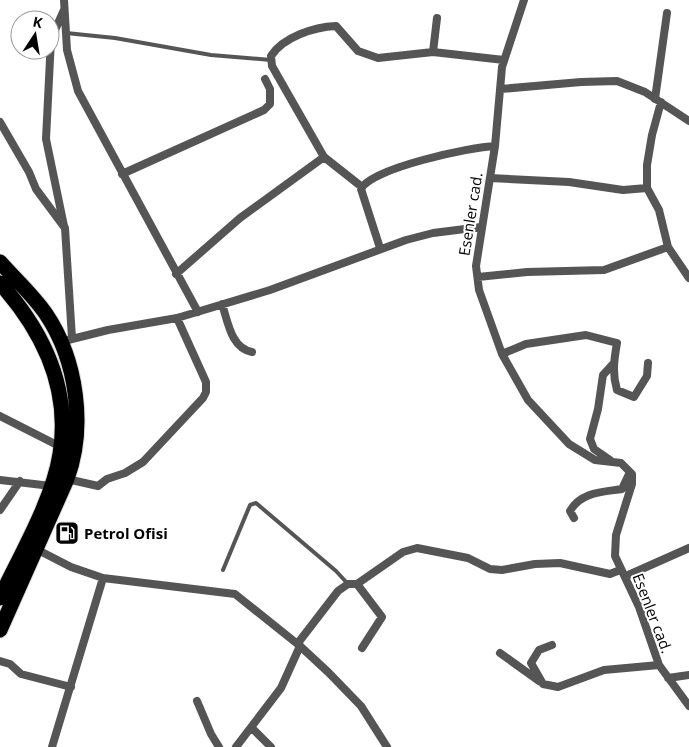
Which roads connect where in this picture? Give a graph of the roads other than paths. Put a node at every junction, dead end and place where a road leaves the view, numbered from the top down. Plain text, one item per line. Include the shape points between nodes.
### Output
1 (524, 0) edge
2 (64, 4) edge
3 (667, 13) dead end
4 (437, 18) dead end
5 (66, 32) junction
6 (433, 52) junction
7 (271, 60) junction
8 (504, 60) junction
9 (265, 79) dead end
10 (501, 88) junction
11 (658, 100) junction
12 (689, 121) edge
13 (0, 122) edge
14 (495, 146) junction
15 (324, 157) junction
16 (122, 174) junction
17 (490, 178) junction
18 (362, 187) junction
19 (647, 188) junction
20 (481, 227) junction
21 (65, 228) junction
22 (668, 246) junction
23 (380, 248) junction
24 (0, 262) edge
25 (176, 274) junction
26 (478, 278) junction
27 (689, 278) edge
28 (0, 284) edge
29 (222, 304) junction
30 (198, 312) junction
31 (177, 318) junction
32 (66, 340) junction
33 (252, 352) dead end
34 (502, 354) junction
35 (614, 363) junction
36 (648, 363) dead end
37 (0, 416) edge
38 (61, 447) junction
39 (610, 460) junction
40 (630, 472) junction
41 (67, 479) junction
42 (0, 480) edge
43 (20, 481) junction
44 (51, 486) junction
45 (0, 510) edge
46 (574, 518) dead end
47 (35, 542) junction
48 (689, 548) edge
49 (223, 570) dead end
50 (623, 573) junction
51 (103, 578) junction
52 (348, 584) junction
53 (357, 584) junction
54 (0, 598) edge
55 (0, 630) edge
56 (299, 644) junction
57 (552, 645) dead end
58 (362, 648) dead end
59 (500, 652) dead end
60 (0, 660) edge
61 (659, 665) junction
62 (689, 675) edge
63 (668, 678) junction
64 (543, 684) junction
65 (71, 687) junction
66 (197, 701) dead end
67 (689, 706) edge
68 (252, 728) junction
69 (53, 744) edge
70 (61, 747) edge
71 (219, 747) edge
72 (236, 747) edge
73 (271, 747) edge
74 (387, 747) edge

1 - 8 street, Esenler cad.
2 - 5 street
2 - 21 street via 51,39 46,139
3 - 11 street
4 - 6 street
5 - 7 lane via 211,55
5 - 16 street via 67,50 78,91
6 - 7 street via 378,58 369,56 358,51 336,26 296,36 274,52
6 - 8 street
7 - 15 street
8 - 10 street, Esenler cad.
9 - 16 street via 271,97 264,110
10 - 11 street via 617,82
10 - 14 street, Esenler cad.
11 - 12 street
11 - 19 street via 647,165
13 - 21 street via 36,190
14 - 17 street, Esenler cad.
14 - 18 street via 468,149 409,165 375,177
15 - 18 street
15 - 25 street via 246,214
16 - 25 street
17 - 19 street via 569,182 623,190
17 - 20 street, Esenler cad.
18 - 23 street
19 - 22 street via 659,210
20 - 23 street via 433,233
20 - 26 street, Esenler cad. via 476,266
21 - 32 street
22 - 26 street via 604,270 527,272
22 - 27 street
23 - 29 street via 314,275
24 - 32 highway
25 - 30 street
26 - 34 street, Esenler cad. via 479,290
28 - 38 highway via 36,329 53,367 61,408
29 - 30 street
29 - 33 street via 233,338 240,347
30 - 31 street
31 - 32 street
31 - 41 street via 206,382 203,398 143,462 125,473 98,486
32 - 41 highway via 77,410 76,450
34 - 35 street via 526,344 586,335 617,343
34 - 39 street, Esenler cad. via 528,400 569,444 595,460
35 - 36 street via 617,390 634,397 647,376
35 - 39 street via 603,375 590,440 594,449
37 - 38 street
38 - 44 highway
39 - 40 street, Esenler cad. via 621,463
40 - 46 street via 622,490 591,494 574,504 570,511
40 - 50 street, Esenler cad. via 632,484 616,535 615,556
41 - 47 highway
42 - 43 street
43 - 44 street
43 - 45 street
44 - 47 highway
47 - 51 street via 71,566
47 - 54 highway
47 - 55 highway
48 - 50 street
49 - 52 lane via 250,505 256,503
50 - 53 street via 610,574 560,563 490,569 468,558 417,548 403,552
50 - 61 street, Esenler cad. via 640,607
51 - 56 street via 235,594
51 - 65 street
52 - 53 street
52 - 56 street via 338,592
53 - 58 street via 382,617
56 - 68 street via 281,688
56 - 74 street via 361,706
57 - 64 street via 539,650 531,663
59 - 64 street
60 - 65 street via 21,674
61 - 63 street, Esenler cad.
61 - 64 street via 604,670 558,687
62 - 63 street
63 - 67 street, Esenler cad.
65 - 69 street
66 - 71 street
68 - 72 street
68 - 73 street
69 - 70 street

